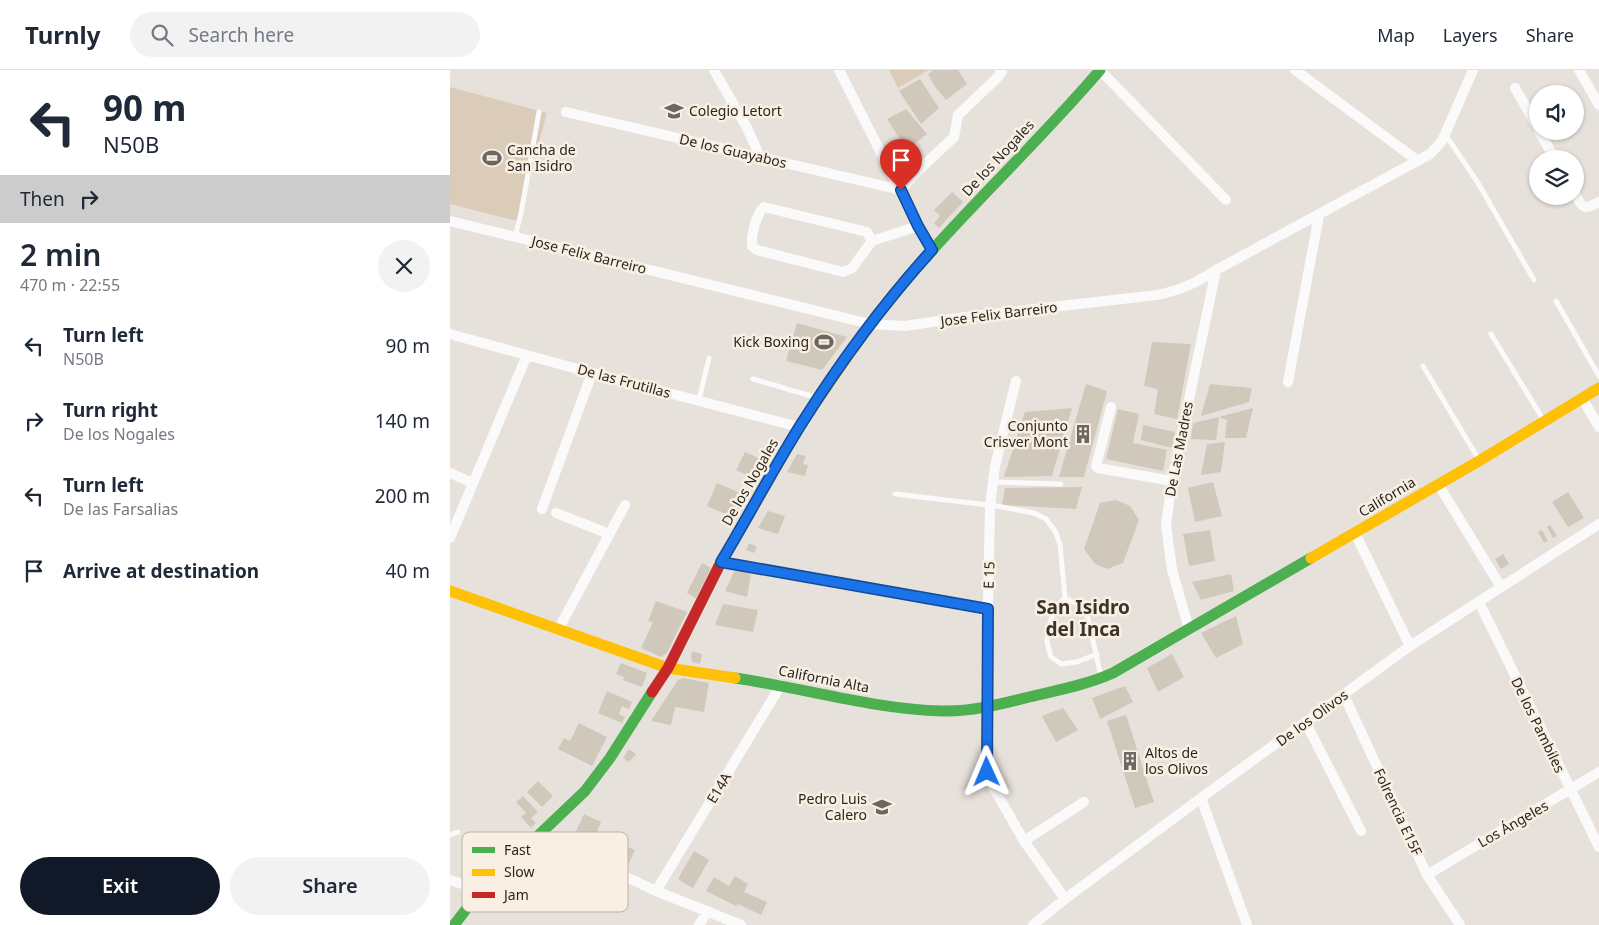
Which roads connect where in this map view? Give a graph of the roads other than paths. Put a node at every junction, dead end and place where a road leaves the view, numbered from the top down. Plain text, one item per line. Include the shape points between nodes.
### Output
1 (714, 70) edge
2 (839, 70) edge
3 (1100, 70) edge
4 (1295, 70) edge
5 (1473, 70) edge
6 (1579, 70) edge
7 (997, 73) edge
8 (1515, 88) dead end
9 (1599, 105) edge
10 (539, 112) dead end
11 (566, 112) dead end
12 (1529, 112) edge
13 (1445, 134) junction
14 (760, 157) junction
15 (1418, 161) junction
16 (901, 190) junction
17 (1226, 200) dead end
18 (1599, 202) edge
19 (1581, 205) edge
20 (1319, 215) junction
21 (450, 222) edge
22 (918, 226) junction
23 (515, 238) junction
24 (872, 241) junction
25 (932, 250) junction
26 (1216, 270) junction
27 (1534, 280) dead end
28 (1556, 301) dead end
29 (870, 324) junction
30 (450, 334) edge
31 (1491, 334) dead end
32 (527, 355) junction
33 (709, 358) dead end
34 (1424, 366) dead end
35 (592, 374) junction
36 (1599, 376) edge
37 (753, 379) dead end
38 (1016, 381) dead end
39 (1288, 382) dead end
40 (1599, 388) edge
41 (818, 398) junction
42 (1582, 398) junction
43 (699, 401) junction
44 (1111, 407) dead end
45 (1544, 422) junction
46 (800, 427) junction
47 (1599, 427) edge
48 (1479, 461) junction
49 (450, 473) edge
50 (1172, 481) junction
51 (993, 482) junction
52 (473, 483) junction
53 (1061, 484) dead end
54 (1438, 484) junction
55 (895, 494) dead end
56 (625, 505) dead end
57 (990, 506) junction
58 (542, 509) dead end
59 (556, 513) dead end
60 (1599, 524) edge
61 (1355, 533) junction
62 (609, 534) junction
63 (450, 538) edge
64 (721, 562) junction
65 (1501, 587) junction
66 (450, 591) edge
67 (1065, 598) junction
68 (1479, 602) junction
69 (988, 609) junction
70 (1189, 629) junction
71 (558, 630) junction
72 (1410, 646) junction
73 (1097, 654) junction
74 (668, 668) junction
75 (1102, 679) junction
76 (781, 685) junction
77 (1344, 695) junction
78 (986, 707) junction
79 (1306, 723) junction
80 (1599, 772) edge
81 (1570, 790) junction
82 (1201, 798) junction
83 (1084, 802) dead end
84 (1361, 831) dead end
85 (458, 832) dead end
86 (543, 832) edge
87 (450, 835) edge
88 (1024, 841) junction
89 (1599, 847) edge
90 (1427, 875) junction
91 (628, 878) edge
92 (450, 880) edge
93 (462, 884) edge
94 (656, 891) junction
95 (1065, 899) junction
96 (464, 912) edge
97 (708, 912) junction
98 (454, 925) edge
99 (699, 925) edge
100 (741, 925) edge
101 (1033, 925) edge
102 (1247, 925) edge
103 (1460, 925) edge

1 - 14 street
2 - 16 street
3 - 17 street
3 - 25 street, De los Nogales
4 - 15 street
5 - 13 street, Jose Felix Barreiro
6 - 9 street
7 - 16 street via 958,115 954,137
8 - 12 street
10 - 23 lane
11 - 14 street, De los Guayabos
13 - 15 street, Jose Felix Barreiro via 1437,149
13 - 27 lane
14 - 16 street, De los Guayabos
15 - 20 street, Jose Felix Barreiro
16 - 22 street
18 - 19 street via 1584,208
20 - 26 street, Jose Felix Barreiro
20 - 39 street
21 - 23 street, Jose Felix Barreiro
22 - 24 street
22 - 25 street
23 - 29 street, Jose Felix Barreiro
24 - 24 street via 867,232 764,207 760,211 752,246 843,272 852,268
25 - 29 street, De los Nogales
26 - 29 street, Jose Felix Barreiro via 1185,288 1157,295 905,326
26 - 50 street, De Las Madres
28 - 36 lane
29 - 41 street, De los Nogales
30 - 32 street, De las Frutillas
31 - 45 lane
32 - 35 street, De las Frutillas
32 - 52 street
33 - 43 lane
34 - 48 lane
35 - 43 street, De las Frutillas
35 - 58 street
37 - 41 lane
38 - 51 street, E 15
40 - 42 street, California
41 - 46 street, De los Nogales
42 - 45 street, California
42 - 47 street
43 - 46 street, De las Frutillas
44 - 50 street via 1096,466
45 - 48 street, California
46 - 64 street, De los Nogales
48 - 54 street, California
49 - 52 street
50 - 70 street, De Las Madres via 1167,534 1172,570
51 - 53 lane
51 - 57 street, E 15
52 - 63 street
54 - 61 street, California
54 - 65 street
55 - 57 lane
56 - 62 street
57 - 67 lane via 1034,513 1046,519 1060,544
57 - 69 street, E 15
59 - 62 street
60 - 65 street, De los Olivos
61 - 70 street, California
61 - 72 street
62 - 71 street
64 - 69 street
64 - 74 street, De los Nogales
65 - 68 street, De los Olivos
66 - 71 street, California Alta
67 - 73 lane via 1082,607
67 - 73 lane via 1056,606 1048,628 1051,657 1061,664
68 - 72 street, De los Olivos
68 - 81 street, De los Pambiles
69 - 78 street, E 15
70 - 75 street, California Alta
71 - 74 street, California Alta
72 - 77 street, De los Olivos
73 - 75 lane
74 - 76 street, California Alta
74 - 86 street, De los Nogales via 586,791
75 - 78 street, California Alta
76 - 78 street, California Alta via 915,710
76 - 94 street, E14A
77 - 79 street, De los Olivos
77 - 90 street, Folrencia E15F
78 - 88 street, E 15 via 987,772
79 - 82 street, De los Olivos
79 - 84 street
80 - 81 street, Los Ángeles
81 - 89 street, De los Pambiles
81 - 90 street, Los Ángeles
82 - 95 street, De los Olivos
82 - 102 street
83 - 88 street
85 - 87 lane
88 - 95 street, E 15
90 - 103 street, Folrencia E15F
91 - 94 street
92 - 93 street
94 - 97 street
95 - 101 street, De los Olivos
96 - 98 street, De los Nogales
97 - 99 street
97 - 100 street

